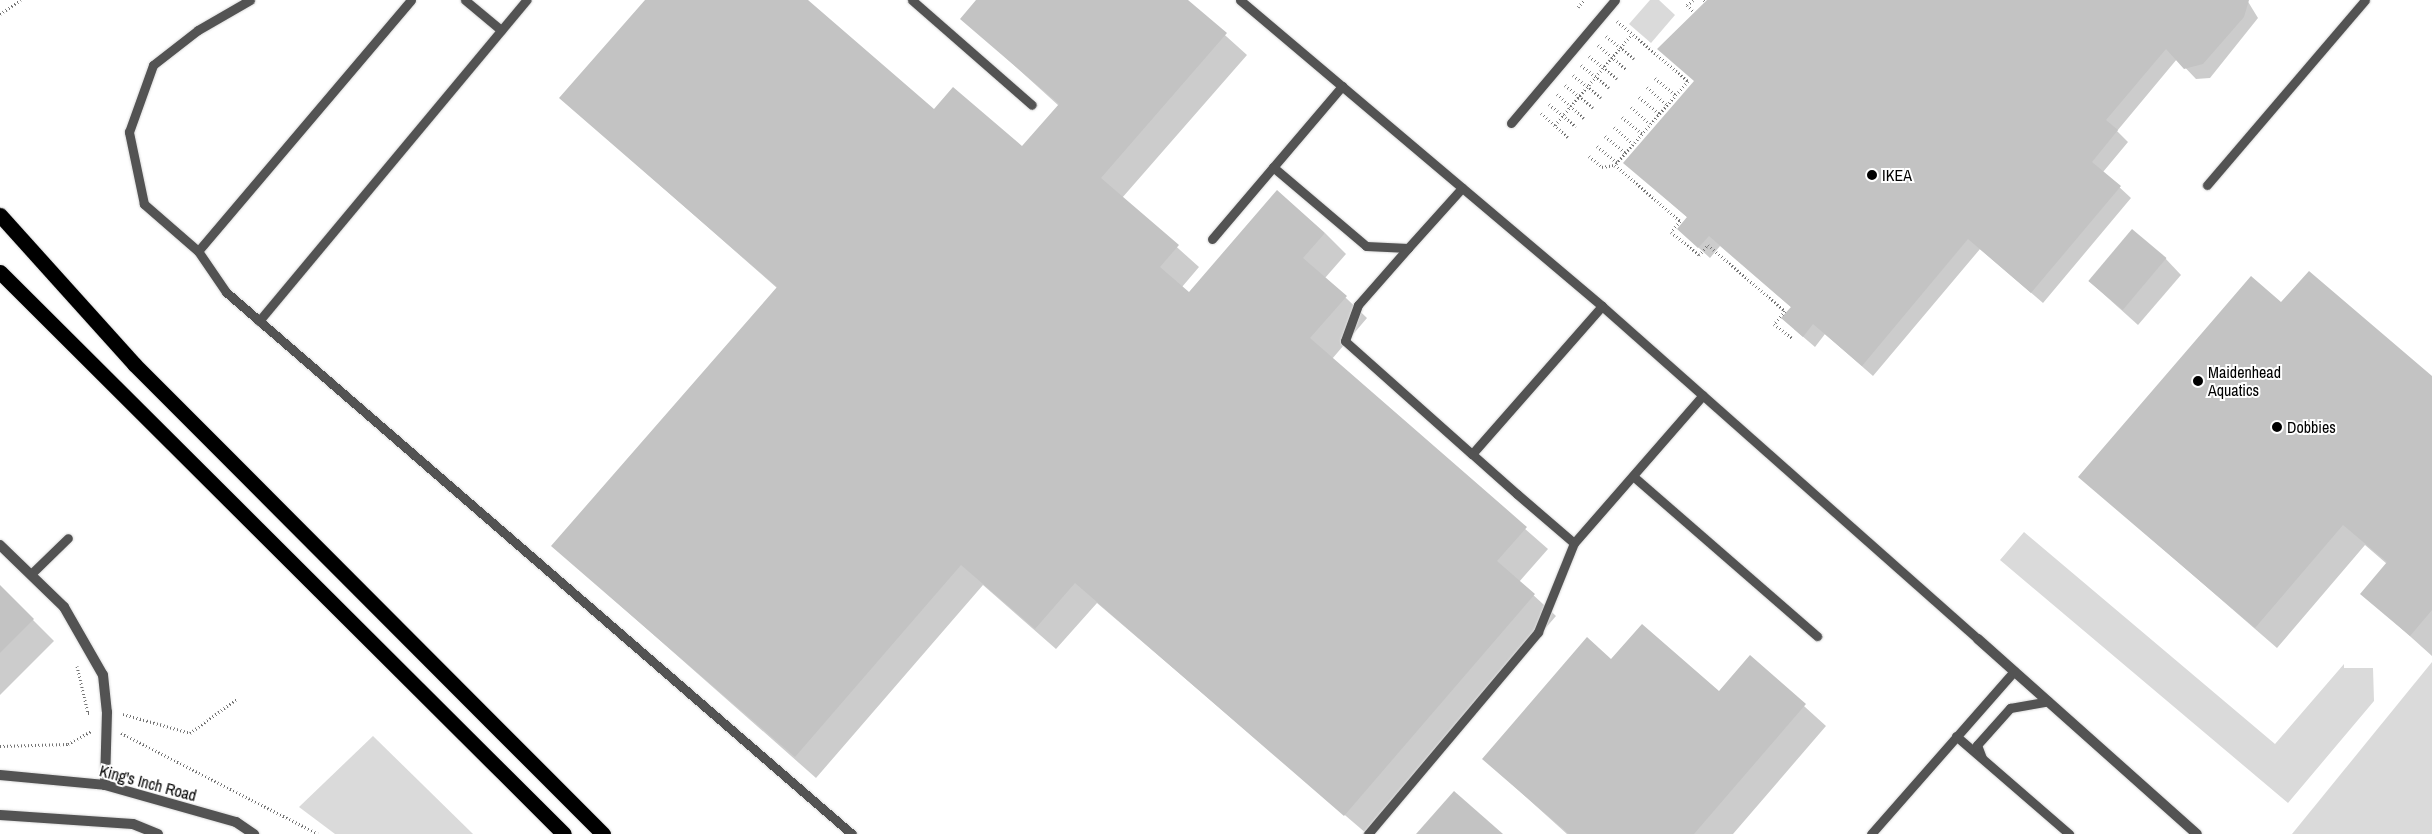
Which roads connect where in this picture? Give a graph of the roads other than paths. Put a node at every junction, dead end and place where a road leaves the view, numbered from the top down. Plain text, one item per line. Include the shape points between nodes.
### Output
1 (250, 0) edge
2 (411, 0) edge
3 (465, 0) edge
4 (526, 0) edge
5 (912, 0) edge
6 (1240, 0) edge
7 (1615, 0) edge
8 (2365, 0) edge
9 (501, 30) junction
10 (1342, 86) junction
11 (1032, 105) dead end
12 (1511, 123) dead end
13 (1273, 167) junction
14 (2207, 185) dead end
15 (1462, 188) junction
16 (0, 215) edge
17 (1212, 239) dead end
18 (1408, 248) junction
19 (198, 251) junction
20 (0, 272) edge
21 (1602, 306) junction
22 (259, 321) junction
23 (1703, 395) junction
24 (1472, 454) junction
25 (1633, 476) junction
26 (68, 538) dead end
27 (1574, 543) junction
28 (0, 545) edge
29 (32, 573) junction
30 (1817, 636) dead end
31 (1978, 639) joint
32 (2014, 670) junction
33 (2048, 701) junction
34 (1956, 736) junction
35 (1982, 758) junction
36 (0, 775) edge
37 (105, 785) junction
38 (0, 815) edge
39 (158, 834) edge
40 (254, 834) edge
41 (564, 834) edge
42 (603, 834) edge
43 (852, 834) edge
44 (1368, 834) edge
45 (1871, 834) edge
46 (2069, 834) edge
47 (2196, 834) edge

1 - 19 lane via 198,30 153,65 129,132 144,204
2 - 19 lane
3 - 9 lane
4 - 9 lane
5 - 11 lane
6 - 10 lane
7 - 12 lane
8 - 14 lane
9 - 22 lane
10 - 13 lane
10 - 15 lane
13 - 17 lane
13 - 18 lane via 1366,246
15 - 18 lane
15 - 21 lane
16 - 42 highway via 134,364
18 - 24 lane via 1358,305 1345,341
19 - 22 lane via 226,292
20 - 41 highway
21 - 23 lane
21 - 24 lane
22 - 43 lane
23 - 25 lane
23 - 31 lane
24 - 27 lane
25 - 27 lane
25 - 30 lane
26 - 29 lane
27 - 44 lane via 1538,632
28 - 29 street
29 - 37 street via 64,607 103,675 107,729
31 - 32 street
32 - 33 street
32 - 34 lane
33 - 35 lane via 2010,708 1977,745
33 - 47 street
34 - 35 lane
34 - 45 lane
35 - 46 lane
36 - 37 street, King's Inch Road
37 - 40 street, King's Inch Road via 236,822
38 - 39 street via 133,824

